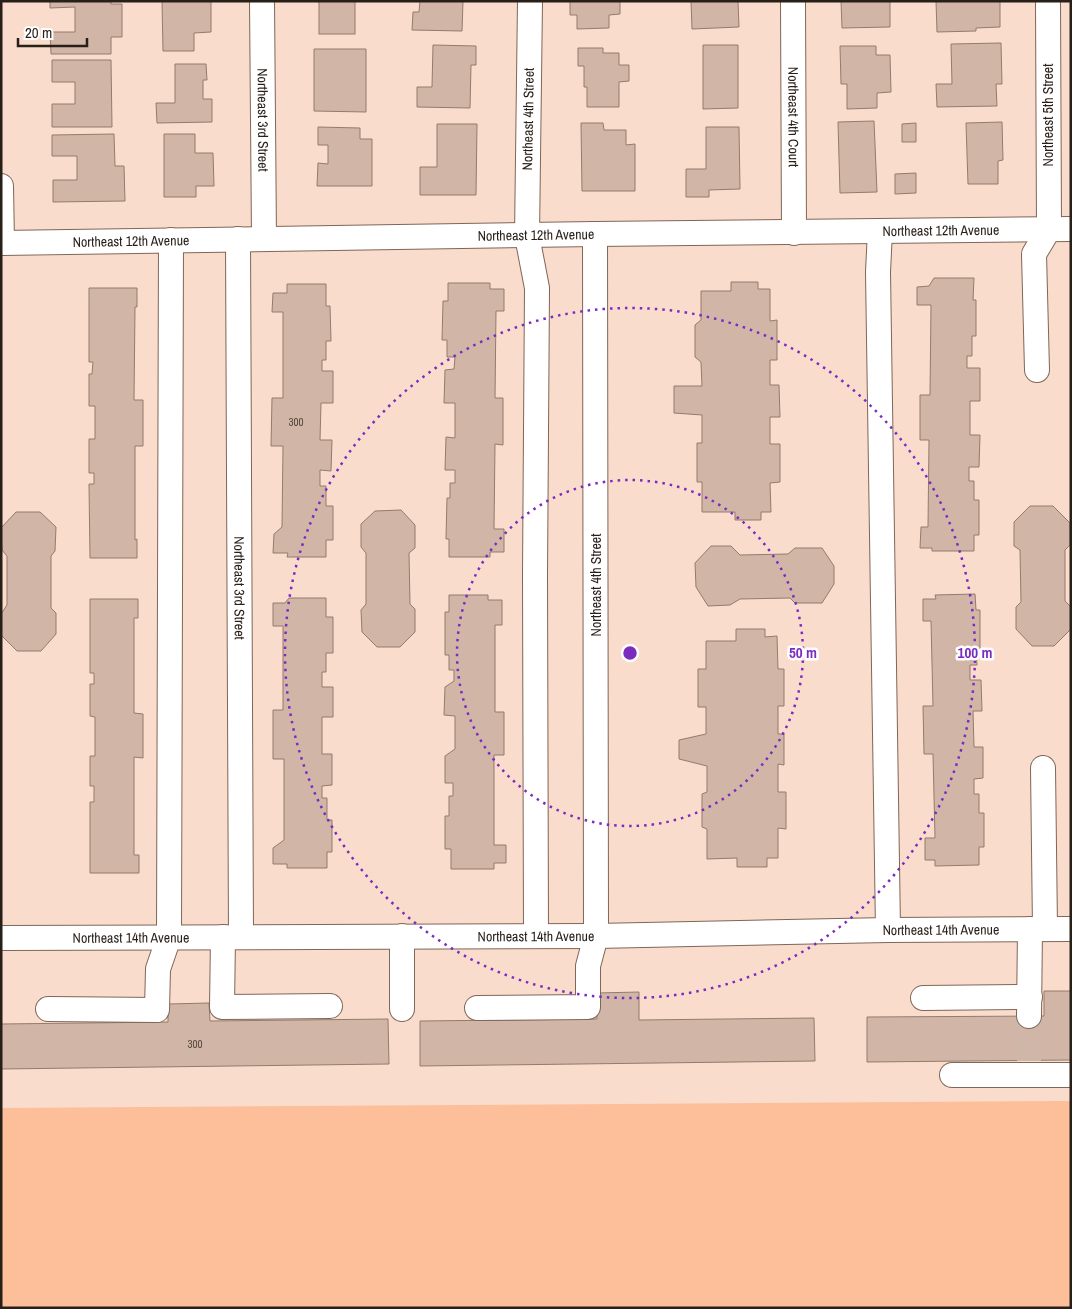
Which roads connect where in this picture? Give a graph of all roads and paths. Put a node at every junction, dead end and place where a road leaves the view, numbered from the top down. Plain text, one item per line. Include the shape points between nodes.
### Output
1 (262, 1) edge
2 (530, 1) edge
3 (793, 1) edge
4 (1048, 1) edge
5 (1, 186) edge
6 (1060, 229) edge
7 (880, 231) junction
8 (794, 233) junction
9 (595, 234) junction
10 (527, 236) junction
11 (264, 239) junction
12 (171, 240) junction
13 (238, 240) junction
14 (2, 243) edge
15 (1037, 370) dead end
16 (1043, 768) dead end
17 (1038, 929) junction
18 (1071, 929) edge
19 (888, 930) junction
20 (402, 936) junction
21 (536, 936) junction
22 (596, 936) junction
23 (169, 937) junction
24 (232, 937) junction
25 (1, 938) edge
26 (923, 998) dead end
27 (330, 1006) dead end
28 (477, 1008) dead end
29 (48, 1009) dead end
30 (402, 1009) dead end
31 (952, 1074) dead end
32 (1071, 1075) edge

1 - 11 street, Northeast 3rd Street
2 - 10 street, Northeast 4th Street
3 - 8 street, Northeast 4th Court
4 - 6 street, Northeast 5th Street
5 - 14 street
6 - 7 street, Northeast 12th Avenue
6 - 15 street via 1034,254
7 - 8 street, Northeast 12th Avenue
7 - 19 street
8 - 9 street, Northeast 12th Avenue
9 - 10 street, Northeast 12th Avenue
9 - 22 street, Northeast 4th Street
10 - 11 street, Northeast 12th Avenue
10 - 21 street, Northeast 4th Street via 537,288
11 - 13 street, Northeast 12th Avenue
12 - 13 street, Northeast 12th Avenue
12 - 14 street, Northeast 12th Avenue
12 - 23 street
13 - 24 street, Northeast 3rd Street
16 - 17 street
17 - 18 street, Northeast 14th Avenue
17 - 19 street, Northeast 14th Avenue
17 - 26 street via 1029,1007
19 - 22 street, Northeast 14th Avenue
20 - 21 street, Northeast 14th Avenue
20 - 24 street, Northeast 14th Avenue
20 - 30 street
21 - 22 street, Northeast 14th Avenue
22 - 28 street, Northeast 4th Street via 588,966 588,1007
23 - 24 street, Northeast 14th Avenue
23 - 25 street, Northeast 14th Avenue
23 - 29 street via 158,969 157,1010
24 - 27 street, Northeast 3rd Street via 222,1007
31 - 32 street via 1029,1068

